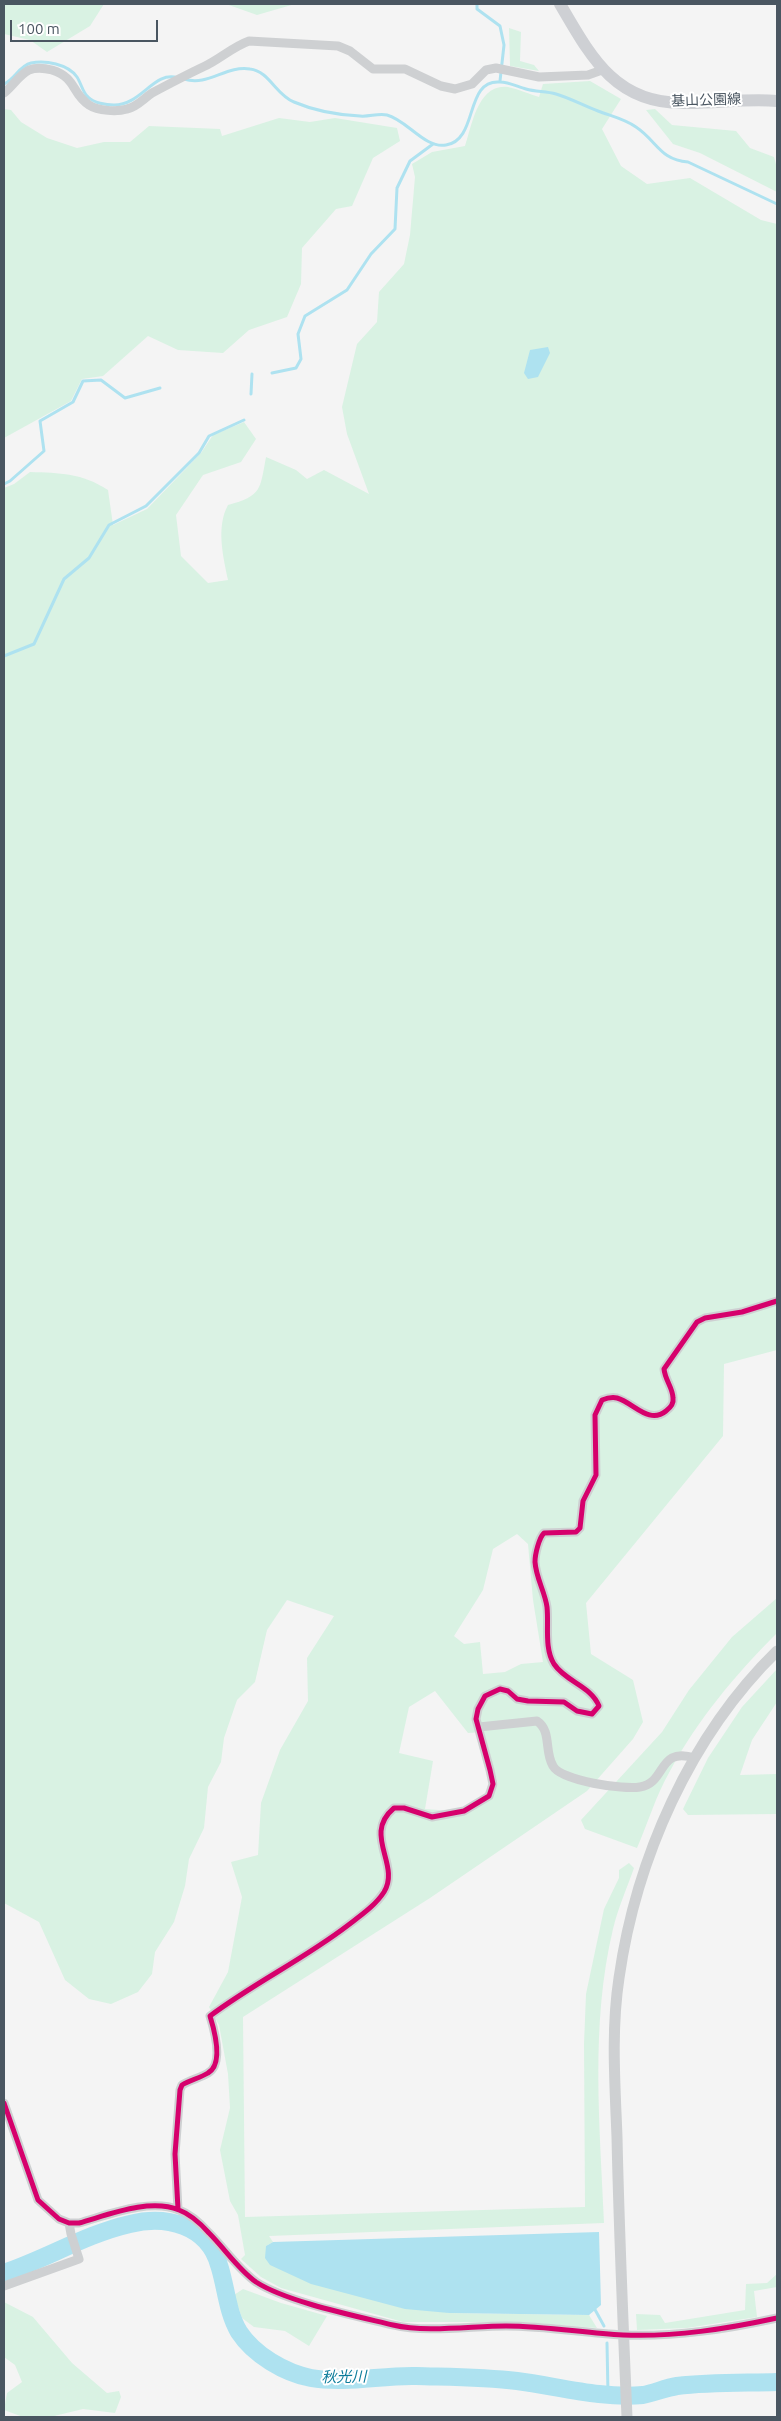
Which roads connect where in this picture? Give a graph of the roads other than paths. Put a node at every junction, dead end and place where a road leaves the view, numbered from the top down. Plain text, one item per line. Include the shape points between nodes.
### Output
1 (560, 4) edge
2 (602, 70) junction
3 (4, 93) edge
4 (777, 101) edge
5 (777, 1301) edge
6 (777, 1651) edge
7 (479, 1727) junction
8 (695, 1758) junction
9 (4, 2103) edge
10 (178, 2209) junction
11 (70, 2223) junction
12 (4, 2286) edge
13 (777, 2318) edge
14 (623, 2335) junction
15 (627, 2414) edge

1 - 2 main road, 基山公園線
2 - 3 street via 588,75 539,76 496,68 486,70 472,84 455,90 405,68 373,68 338,46 249,41 125,110 90,106 69,78 43,68 26,71
2 - 4 main road, 基山公園線 via 635,93 657,100 680,104 750,99
5 - 7 street via 697,1322 664,1369 664,1377 674,1399 666,1412 657,1417 616,1398 602,1400 595,1415 596,1475 583,1501 580,1528 576,1532 544,1533 540,1536 535,1560 547,1605 549,1651 554,1664 596,1699 599,1706 592,1714 587,1714 564,1702 517,1699 500,1689 485,1696 476,1719
6 - 8 street via 730,1705
7 - 8 street via 537,1721 546,1733 547,1753 553,1768 565,1776 588,1782 635,1788 645,1786 654,1781 675,1755
7 - 10 street via 493,1784 489,1796 464,1811 432,1817 404,1808 394,1808 385,1815 381,1841 389,1882 375,1903 330,1939 210,2016 216,2037 215,2064 207,2073 182,2085 180,2090 175,2154
8 - 14 street via 648,1860 627,1931 619,1980 614,2046
9 - 11 street via 38,2200 59,2219
10 - 11 street via 150,2206
10 - 14 street via 209,2232 256,2281 273,2291 313,2304 396,2326 542,2327
11 - 12 street via 70,2234 79,2259
13 - 14 street via 705,2332
14 - 15 street

